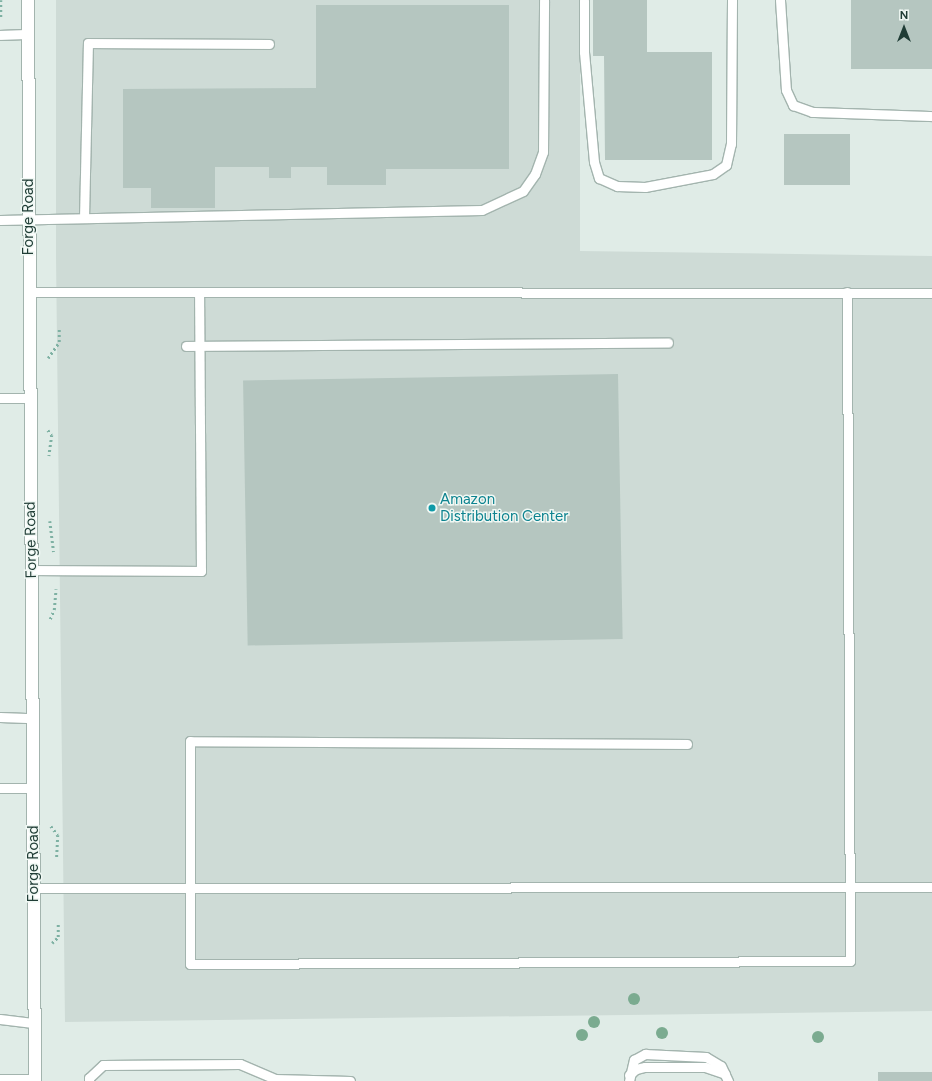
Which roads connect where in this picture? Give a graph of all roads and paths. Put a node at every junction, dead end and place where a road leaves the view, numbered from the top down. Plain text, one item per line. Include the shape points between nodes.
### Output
1 (1, 0) edge
2 (28, 0) edge
3 (544, 0) edge
4 (584, 0) edge
5 (732, 0) edge
6 (780, 0) edge
7 (1, 21) edge
8 (28, 34) junction
9 (0, 35) edge
10 (269, 44) dead end
11 (932, 116) edge
12 (84, 218) junction
13 (29, 219) junction
14 (0, 220) edge
15 (30, 292) junction
16 (199, 292) junction
17 (847, 292) junction
18 (932, 293) edge
19 (668, 343) dead end
20 (186, 346) dead end
21 (199, 346) junction
22 (0, 398) edge
23 (30, 398) junction
24 (32, 570) junction
25 (0, 717) edge
26 (33, 718) junction
27 (687, 744) dead end
28 (0, 788) edge
29 (33, 788) junction
30 (850, 887) junction
31 (932, 887) edge
32 (34, 888) junction
33 (189, 888) junction
34 (0, 1019) edge
35 (35, 1023) junction
36 (629, 1078) edge
37 (727, 1078) edge
38 (0, 1079) edge
39 (35, 1080) edge
40 (89, 1081) edge
41 (350, 1081) edge

1 - 7 path
2 - 8 street, Forge Road
3 - 12 lane via 543,152 535,174 523,191 482,210
4 - 5 lane via 584,52 594,162 599,178 617,186 645,186 713,174 726,165 731,144
6 - 11 lane via 786,90 793,106 812,112
8 - 9 lane
8 - 13 street, Forge Road
10 - 12 lane via 88,43
12 - 13 lane
13 - 14 lane
13 - 15 street, Forge Road
15 - 16 lane
15 - 23 street, Forge Road
16 - 17 lane
16 - 21 lane
17 - 18 lane
17 - 30 lane
19 - 21 lane
20 - 21 lane
21 - 24 lane via 200,571
22 - 23 lane
23 - 24 street, Forge Road
24 - 26 street, Forge Road
25 - 26 lane
26 - 29 street, Forge Road
27 - 33 lane via 190,741
28 - 29 lane
29 - 32 street, Forge Road
30 - 31 lane
30 - 33 lane
30 - 33 lane via 850,961 198,964 190,964
32 - 33 lane
32 - 35 street, Forge Road
34 - 35 lane
35 - 39 street, Forge Road
36 - 37 lane via 634,1060 645,1054 706,1057 714,1060
38 - 39 lane
40 - 41 lane via 103,1065 240,1064 275,1079

